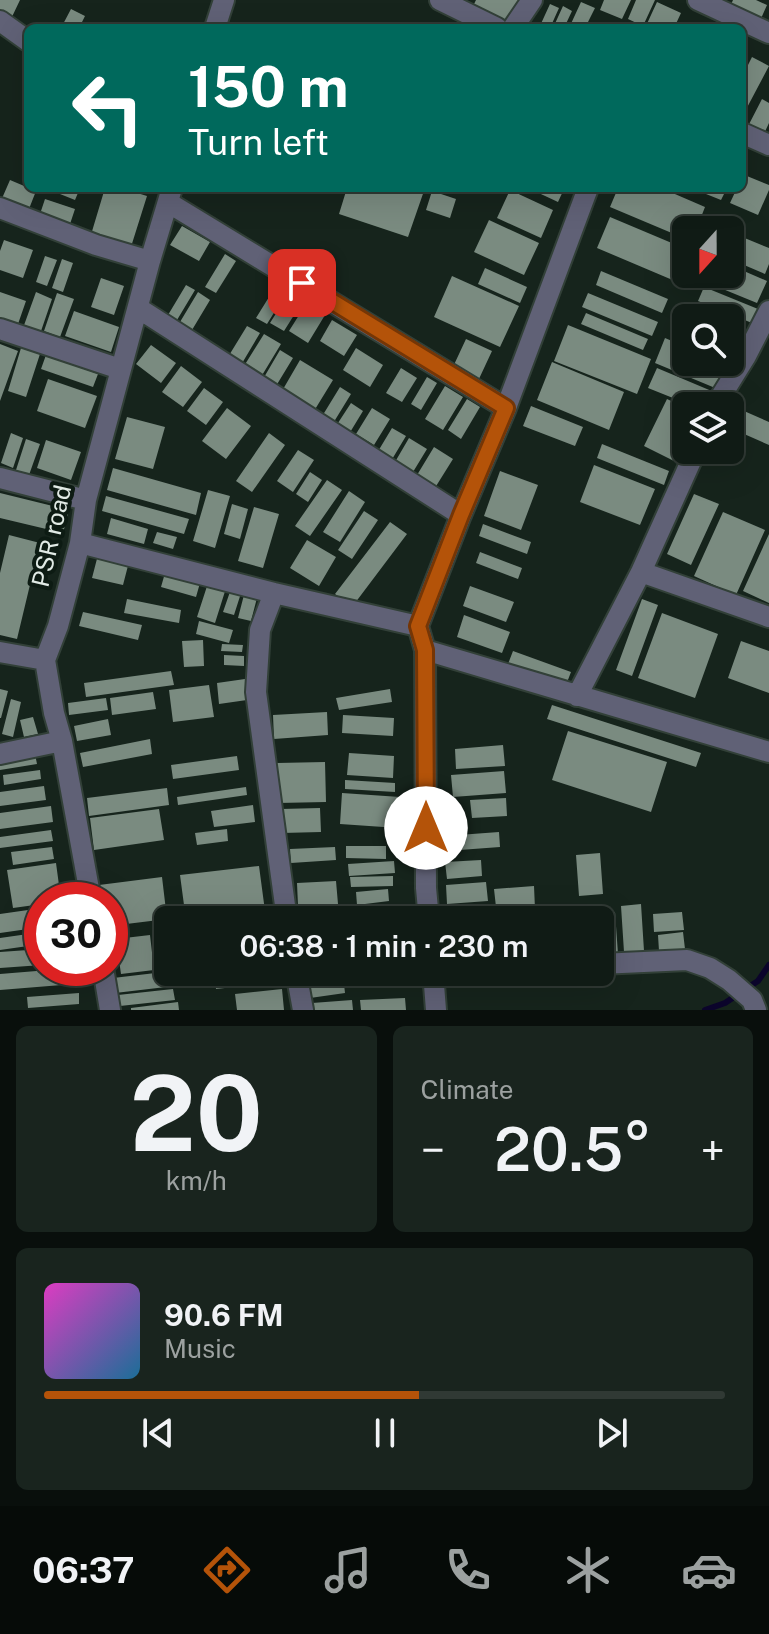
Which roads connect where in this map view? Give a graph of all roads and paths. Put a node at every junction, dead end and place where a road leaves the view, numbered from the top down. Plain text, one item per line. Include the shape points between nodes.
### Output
1 (224, 0) edge
2 (440, 0) edge
3 (532, 0) edge
4 (698, 0) edge
5 (0, 21) edge
6 (216, 24) edge
7 (489, 24) edge
8 (516, 24) edge
9 (769, 33) edge
10 (24, 38) edge
11 (746, 135) edge
12 (769, 145) edge
13 (587, 192) edge
14 (171, 195) edge
15 (0, 208) edge
16 (150, 261) junction
17 (138, 308) junction
18 (769, 311) edge
19 (0, 329) edge
20 (120, 369) junction
21 (724, 392) edge
22 (506, 408) junction
23 (690, 464) edge
24 (0, 478) edge
25 (86, 500) junction
26 (461, 515) junction
27 (80, 543) junction
28 (641, 572) junction
29 (274, 593) junction
30 (769, 617) edge
31 (418, 626) junction
32 (425, 650) junction
33 (0, 652) edge
34 (45, 660) junction
35 (577, 696) junction
36 (62, 741) junction
37 (769, 752) edge
38 (0, 754) edge
39 (88, 882) edge
40 (285, 906) edge
41 (428, 906) edge
42 (614, 963) edge
43 (106, 986) edge
44 (299, 986) edge
45 (434, 986) edge
46 (749, 999) edge
47 (110, 1010) edge
48 (303, 1010) edge
49 (436, 1010) edge

1 - 6 street
2 - 7 street
3 - 8 street
4 - 9 street
5 - 10 street
11 - 12 street
13 - 22 street
14 - 16 street, PSR road
14 - 22 street
15 - 16 street
16 - 17 street, PSR road
17 - 20 street, PSR road
17 - 26 street
18 - 21 street
19 - 20 street
20 - 25 street, PSR road
22 - 26 street
23 - 28 street
24 - 25 street
25 - 27 street, PSR road
26 - 31 street
27 - 29 street
27 - 34 street, PSR road
28 - 30 street
28 - 35 street
29 - 31 street
29 - 40 street via 260,630 256,692
31 - 32 street
32 - 35 street
32 - 41 street
33 - 34 street
34 - 36 street
35 - 37 street
36 - 38 street
36 - 39 street
42 - 46 street via 687,960 710,968
43 - 47 street
44 - 48 street
45 - 49 street

